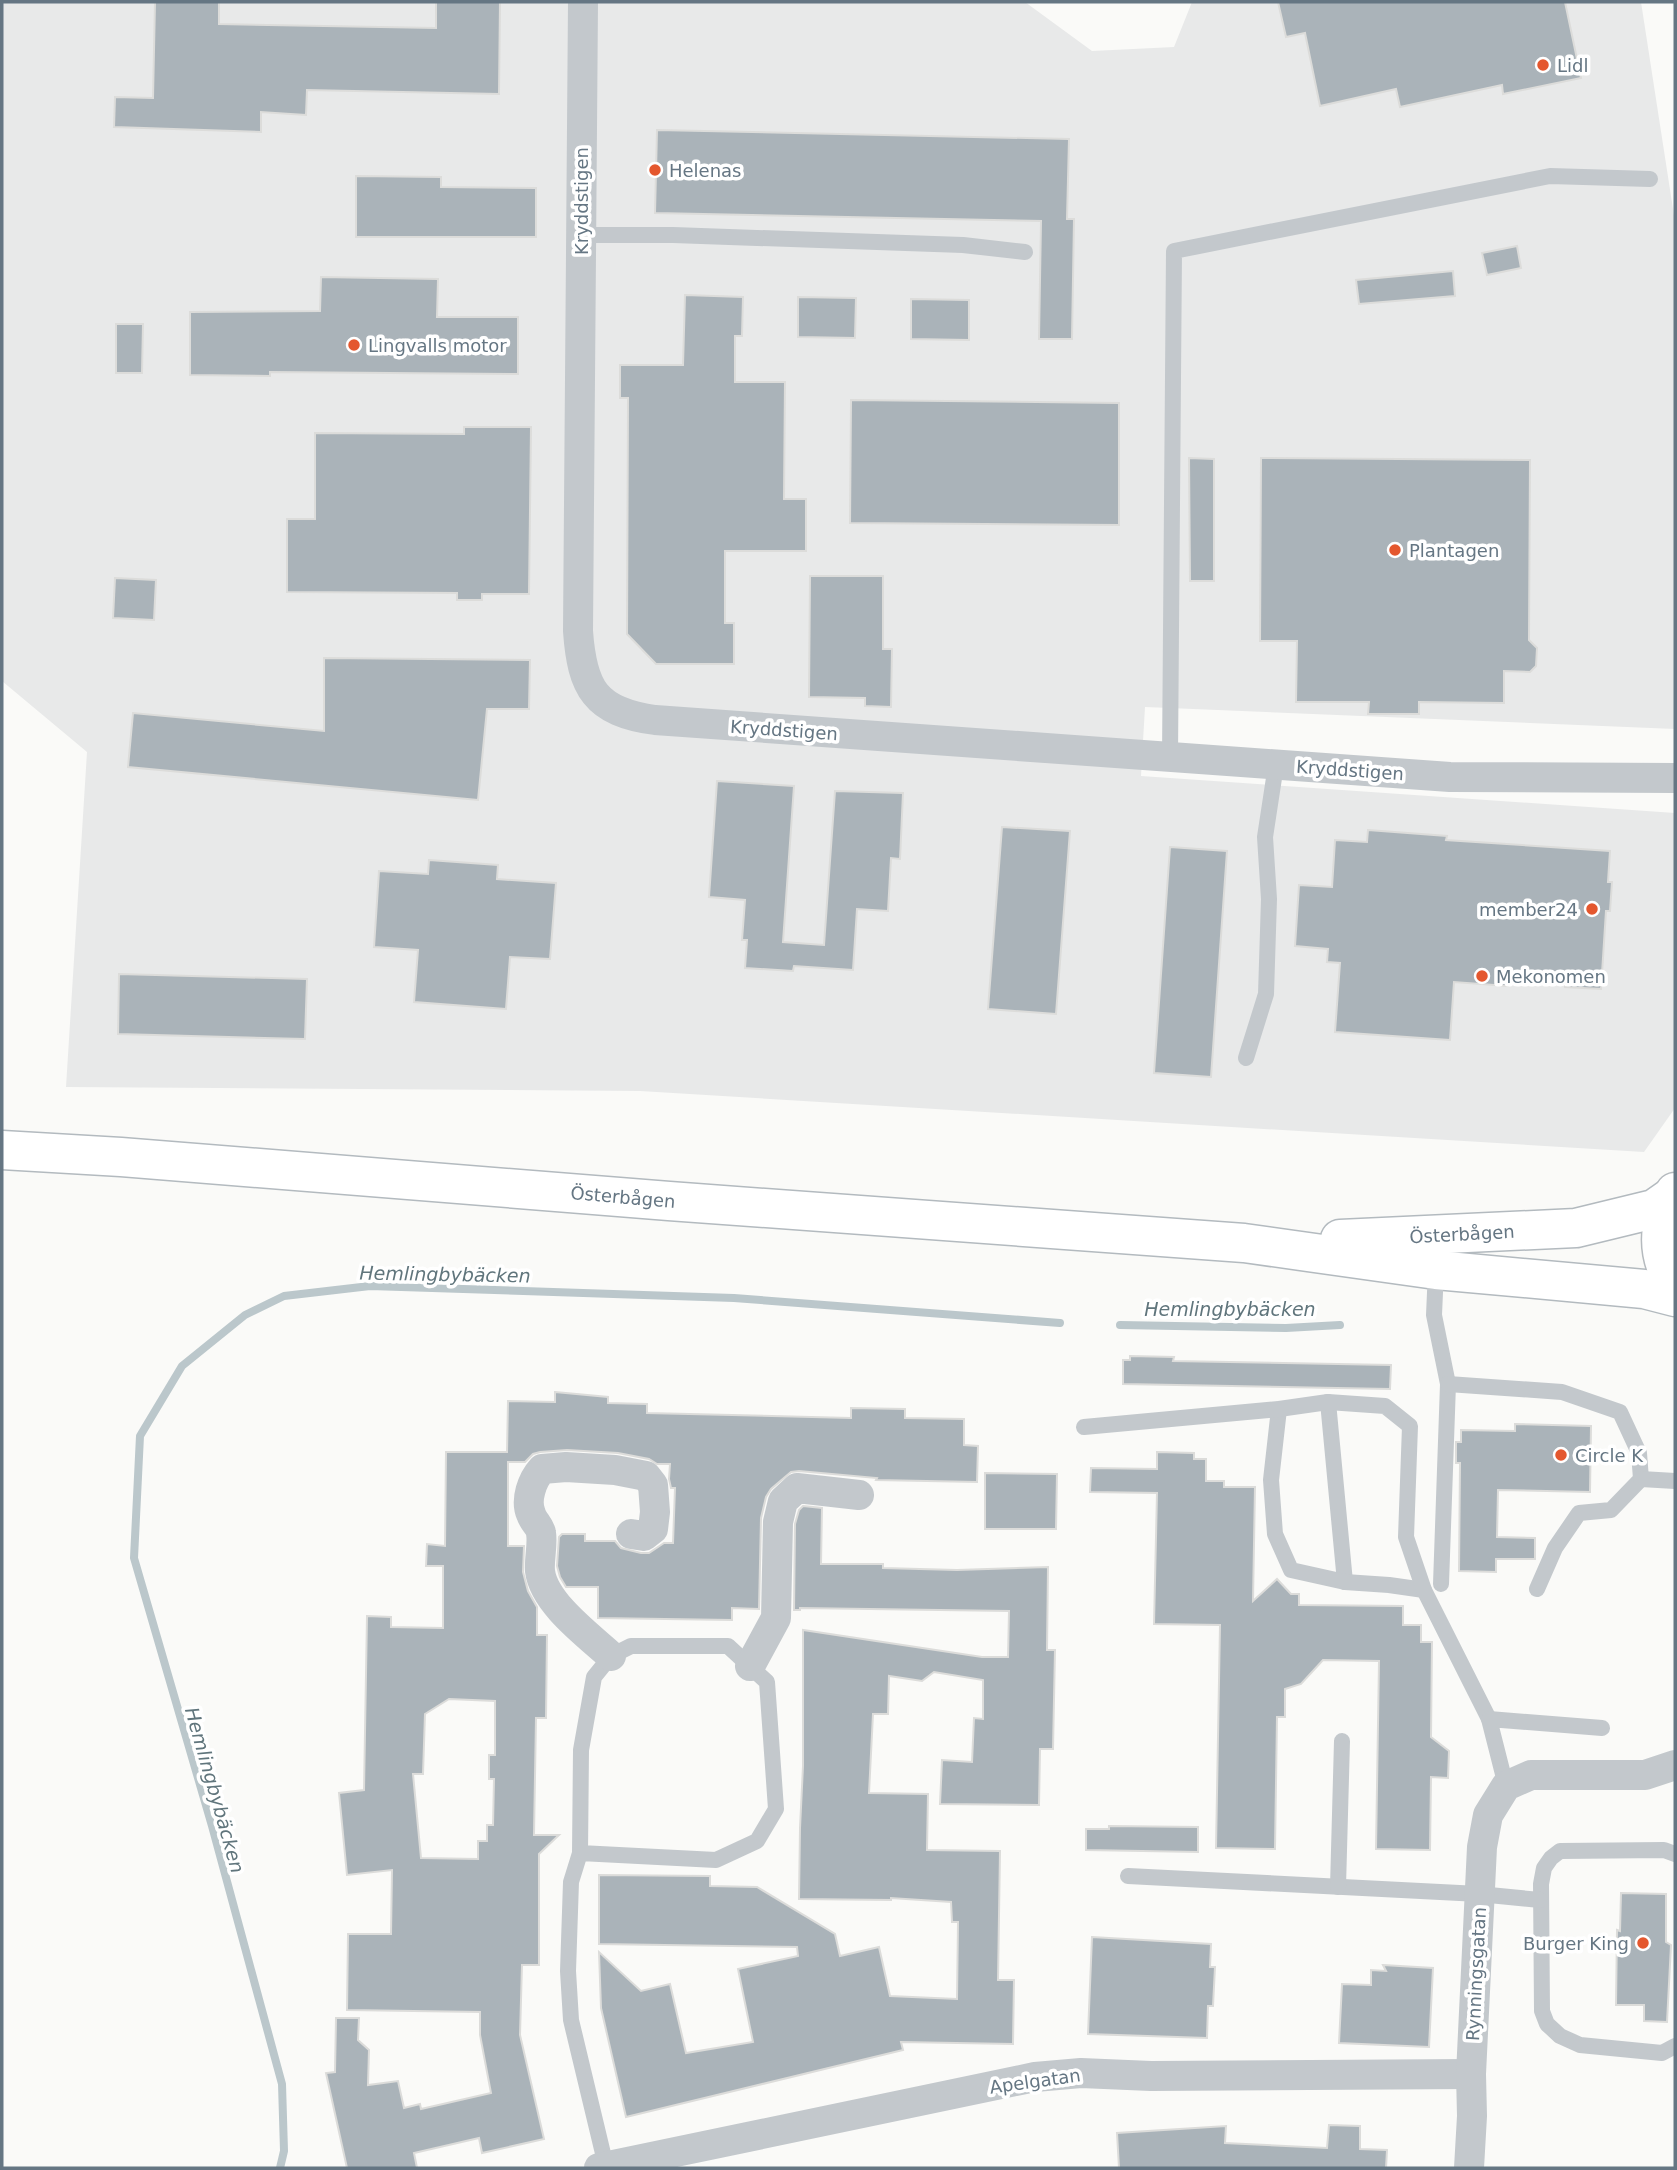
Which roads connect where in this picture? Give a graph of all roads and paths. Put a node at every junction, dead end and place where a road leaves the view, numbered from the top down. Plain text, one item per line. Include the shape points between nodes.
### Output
1 (583, 2) edge
2 (1650, 179) dead end
3 (581, 235) junction
4 (1025, 252) dead end
5 (1170, 758) junction
6 (1276, 765) junction
7 (1675, 778) edge
8 (1246, 1058) dead end
9 (2, 1150) edge
10 (1674, 1194) edge
11 (1244, 1243) junction
12 (1436, 1270) junction
13 (1675, 1286) edge
14 (1675, 1297) edge
15 (1448, 1384) junction
16 (1328, 1402) junction
17 (1279, 1409) junction
18 (1084, 1427) dead end
19 (1641, 1479) junction
20 (1675, 1481) edge
21 (859, 1495) dead end
22 (631, 1534) dead end
23 (1345, 1582) junction
24 (1441, 1584) dead end
25 (1537, 1589) dead end
26 (1424, 1590) junction
27 (611, 1656) junction
28 (750, 1666) junction
29 (1489, 1719) junction
30 (1602, 1728) dead end
31 (1342, 1741) dead end
32 (1675, 1765) edge
33 (1645, 1775) junction
34 (1506, 1786) junction
35 (1675, 1787) edge
36 (580, 1853) junction
37 (1675, 1854) edge
38 (1128, 1877) dead end
39 (1338, 1887) junction
40 (1479, 1894) junction
41 (1540, 1900) junction
42 (1675, 2046) edge
43 (1471, 2074) junction
44 (602, 2167) edge
45 (1469, 2168) edge

1 - 3 street, Kryddstigen
2 - 5 lane via 1550,176 1174,251
3 - 4 lane via 963,245
3 - 5 street, Kryddstigen via 578,631 585,674 609,707 654,720
5 - 6 street, Kryddstigen
6 - 7 street, Kryddstigen via 1450,777
6 - 8 lane via 1265,837 1269,899 1266,994
9 - 11 main road, Österbågen
10 - 11 main road, Österbågen via 1654,1209 1576,1228
10 - 13 main road via 1661,1230 1661,1252
11 - 12 main road, Österbågen
12 - 14 main road, Österbågen via 1644,1289
12 - 15 lane via 1434,1315
15 - 19 lane via 1562,1392 1620,1412 1639,1453
15 - 24 lane
16 - 17 lane
16 - 23 lane
16 - 26 lane via 1385,1406 1410,1426 1406,1537
17 - 18 lane
17 - 23 lane via 1271,1480 1275,1534 1291,1570
19 - 20 lane
19 - 25 lane via 1611,1510 1579,1513 1555,1548
21 - 28 street via 797,1488 783,1500 778,1522 776,1618
22 - 27 street via 644,1536 653,1529 653,1485 646,1476 566,1467 542,1469 536,1476 530,1512 541,1531 540,1571 546,1590
23 - 26 lane
26 - 29 lane
27 - 28 lane via 631,1646 728,1646
27 - 36 lane, Apelgatan via 594,1676 581,1750
28 - 36 lane via 767,1682 776,1810 757,1841 716,1860
29 - 30 lane
29 - 34 lane
31 - 39 lane
32 - 33 street
33 - 34 street via 1541,1775
33 - 35 street
34 - 40 street, Rynningsgatan via 1488,1815
36 - 44 lane, Apelgatan via 571,1882 571,2020
37 - 41 lane via 1664,1850 1560,1851 1544,1868
38 - 39 lane
39 - 40 lane
40 - 41 lane
40 - 43 street, Rynningsgatan
41 - 42 lane via 1542,2011 1547,2024 1580,2045 1662,2053
43 - 44 street, Apelgatan via 1081,2073 1035,2077
43 - 45 street, Rynningsgatan

